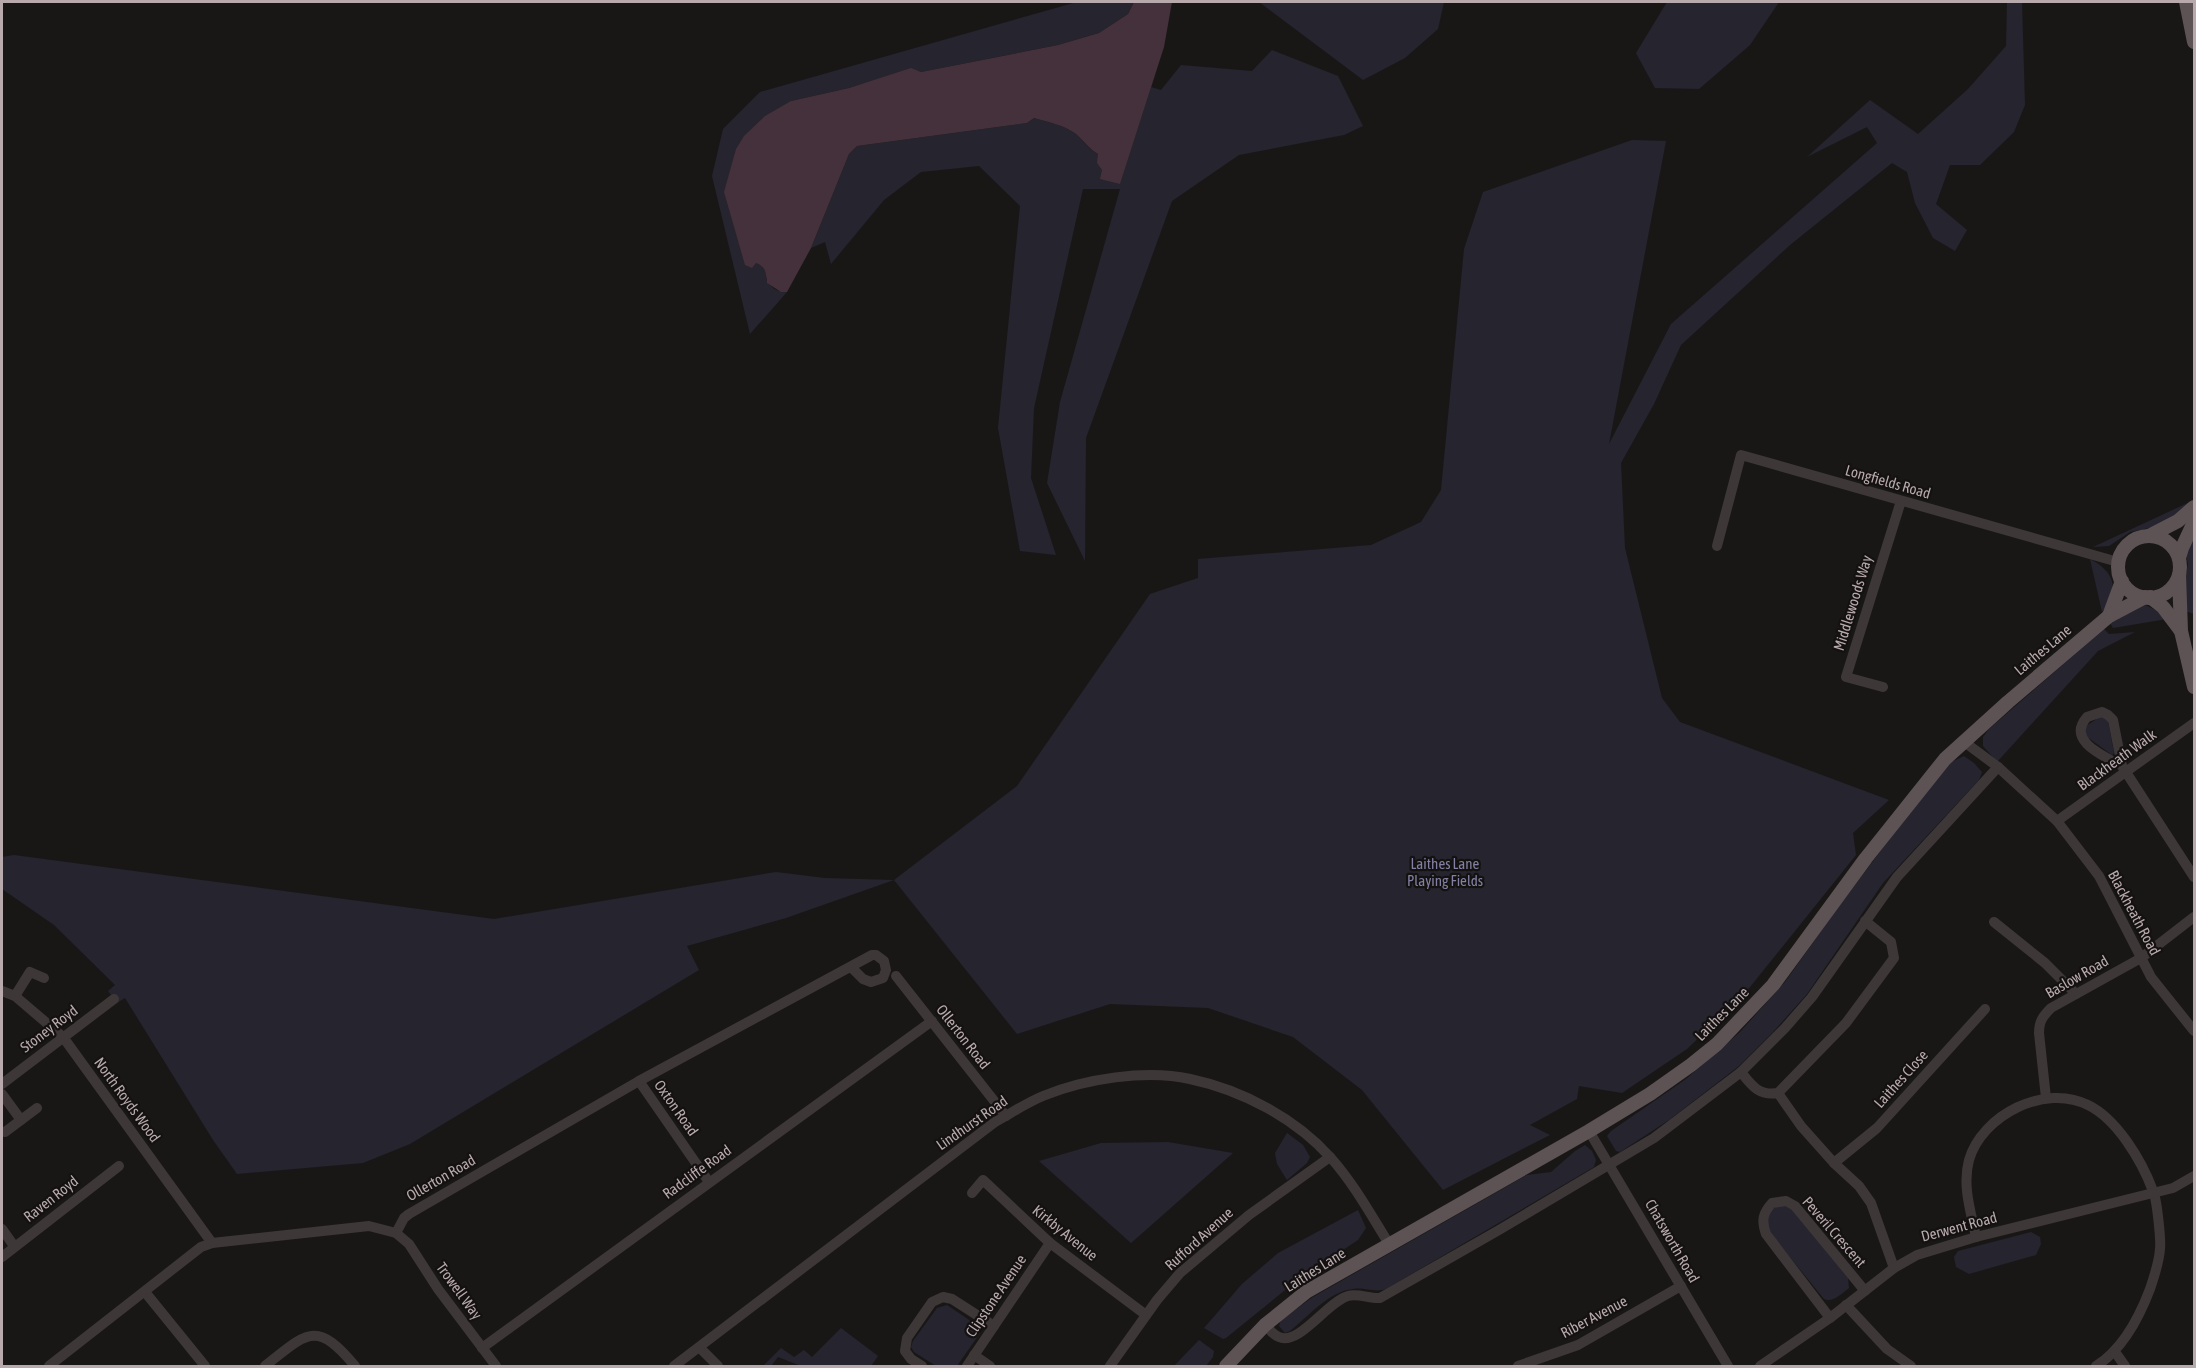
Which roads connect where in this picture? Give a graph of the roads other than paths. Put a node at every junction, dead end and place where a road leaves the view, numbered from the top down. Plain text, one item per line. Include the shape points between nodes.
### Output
1 (2186, 2) edge
2 (2194, 42) edge
3 (1900, 501) junction
4 (2194, 507) edge
5 (2194, 522) edge
6 (2149, 536) junction
7 (1717, 546) dead end
8 (2118, 562) junction
9 (2179, 566) junction
10 (2122, 581) junction
11 (2147, 597) junction
12 (2109, 616) junction
13 (2181, 631) junction
14 (2192, 666) edge
15 (1883, 687) dead end
16 (2194, 687) edge
17 (2194, 723) edge
18 (1963, 741) junction
19 (1998, 767) junction
20 (2124, 769) junction
21 (2057, 821) junction
22 (2194, 877) edge
23 (2194, 917) edge
24 (1865, 921) junction
25 (1994, 922) dead end
26 (2141, 958) junction
27 (851, 967) dead end
28 (896, 976) dead end
29 (44, 978) dead end
30 (2, 991) edge
31 (2076, 994) junction
32 (15, 996) junction
33 (114, 999) dead end
34 (1985, 1009) dead end
35 (932, 1021) junction
36 (2194, 1031) edge
37 (63, 1037) junction
38 (1741, 1072) junction
39 (639, 1081) junction
40 (2, 1084) edge
41 (1778, 1093) junction
42 (2, 1094) edge
43 (2046, 1098) junction
44 (37, 1108) dead end
45 (1006, 1116) junction
46 (21, 1120) junction
47 (1589, 1131) junction
48 (6, 1132) dead end
49 (1330, 1157) junction
50 (1834, 1163) junction
51 (1610, 1165) junction
52 (119, 1166) dead end
53 (2194, 1176) edge
54 (709, 1182) junction
55 (2154, 1192) junction
56 (972, 1193) dead end
57 (2, 1229) edge
58 (396, 1233) junction
59 (1976, 1237) junction
60 (212, 1243) junction
61 (1050, 1243) junction
62 (1389, 1244) junction
63 (14, 1246) junction
64 (2, 1257) edge
65 (1894, 1268) junction
66 (1681, 1286) junction
67 (1865, 1291) junction
68 (145, 1292) junction
69 (1846, 1305) junction
70 (1146, 1315) junction
71 (1830, 1318) junction
72 (1265, 1325) junction
73 (994, 1326) junction
74 (482, 1348) junction
75 (700, 1348) junction
76 (2115, 1352) junction
77 (974, 1355) junction
78 (53, 1365) edge
79 (205, 1366) edge
80 (265, 1366) edge
81 (355, 1366) edge
82 (496, 1366) edge
83 (674, 1366) edge
84 (718, 1366) edge
85 (922, 1366) edge
86 (967, 1366) edge
87 (990, 1366) edge
88 (1110, 1366) edge
89 (1226, 1366) edge
90 (1518, 1366) edge
91 (1728, 1366) edge
92 (1760, 1366) edge
93 (1911, 1366) edge
94 (2096, 1366) edge
95 (2125, 1366) edge

1 - 2 main road
3 - 7 street, Longfields Road via 1741,454
3 - 8 street, Longfields Road
3 - 15 street, Middlewoods Way via 1846,677
4 - 6 main road via 2178,521
5 - 9 main road
6 - 8 main road via 2125,546
6 - 9 main road via 2170,544
8 - 10 main road
9 - 11 main road via 2169,590
9 - 13 main road
10 - 11 main road via 2129,590
10 - 12 main road, Laithes Lane
11 - 12 main road, Laithes Lane
11 - 13 main road via 2163,607
12 - 18 main road, Laithes Lane
13 - 14 main road
14 - 16 main road
17 - 20 street, Blackheath Walk
18 - 19 street, Blackheath Road
18 - 47 main road, Laithes Lane via 1932,773 1786,969 1743,1018 1691,1065
19 - 21 street, Blackheath Road
19 - 24 street via 1898,877
20 - 20 street via 2081,736 2080,729 2087,717 2102,712 2112,720
20 - 21 street, Blackheath Walk
20 - 22 street
21 - 26 street, Blackheath Road via 2099,876
23 - 26 street, Baslow Road
24 - 38 street via 1812,997
24 - 41 street via 1891,942 1894,958 1846,1023
25 - 31 street
26 - 31 street, Baslow Road
26 - 36 street, Blackheath Road via 2166,998
27 - 39 street, Ollerton Road
28 - 35 street, Ollerton Road
29 - 32 street via 30,972
30 - 32 street, North Royds Wood
31 - 43 street, Baslow Road via 2051,1008 2039,1023
32 - 37 street, North Royds Wood
33 - 37 street, Stoney Royd
34 - 50 street, Laithes Close via 1877,1128
35 - 45 street, Ollerton Road
35 - 54 street, Radcliffe Road
37 - 40 street, Stoney Royd
37 - 60 street, North Royds Wood
38 - 41 street via 1761,1093
38 - 51 street via 1654,1138
39 - 54 street, Oxton Road
39 - 58 street, Ollerton Road via 409,1214
41 - 50 street
42 - 46 street
43 - 55 street via 2087,1104 2108,1119 2127,1142
43 - 59 street via 2008,1113 1988,1129 1974,1148 1966,1187
44 - 46 street
45 - 49 street, Lindhurst Road via 1043,1096 1090,1082 1136,1076 1190,1079 1264,1106 1292,1123
45 - 75 street, Lindhurst Road
46 - 48 street
47 - 51 street, Chatsworth Road
47 - 62 main road, Laithes Lane
49 - 62 street, Lindhurst Road
49 - 70 street, Rufford Avenue via 1209,1248 1180,1273
50 - 65 street via 1871,1203
51 - 66 street, Chatsworth Road
51 - 72 street via 1380,1298 1346,1296 1289,1339 1276,1336
52 - 63 street, Raven Royd
53 - 55 street, Derwent Road via 2173,1188
54 - 74 street, Radcliffe Road
55 - 59 street, Derwent Road
55 - 76 street via 2160,1248 2153,1280 2142,1311
56 - 61 street, Kirkby Avenue via 983,1180
57 - 63 street
58 - 60 street via 369,1226
58 - 74 street, Trowell Way via 409,1244
59 - 65 street, Derwent Road via 1917,1254
60 - 68 street via 201,1247
61 - 70 street, Kirkby Avenue
61 - 73 street, Clipstone Avenue
62 - 72 main road, Laithes Lane via 1306,1292
63 - 64 street, Raven Royd
65 - 67 street, Derwent Road
66 - 90 street, Riber Avenue via 1578,1345
66 - 91 street, Chatsworth Road
67 - 69 street, Derwent Road
67 - 71 street, Peveril Crescent via 1795,1206 1786,1201 1772,1203 1763,1215 1766,1234
68 - 78 street
68 - 79 street
69 - 71 street, Derwent Road
69 - 93 street via 1887,1349
70 - 88 street, Rufford Avenue
71 - 92 street, Derwent Road
72 - 89 main road, Laithes Lane
73 - 77 street, Clipstone Avenue
73 - 85 street via 952,1299 943,1297 932,1302 907,1338 905,1351
74 - 82 street, Trowell Way
75 - 83 street, Lindhurst Road
75 - 84 street
76 - 94 street
76 - 95 street
77 - 86 street, Clipstone Avenue
77 - 87 street
80 - 81 street via 295,1342 321,1336 332,1341

